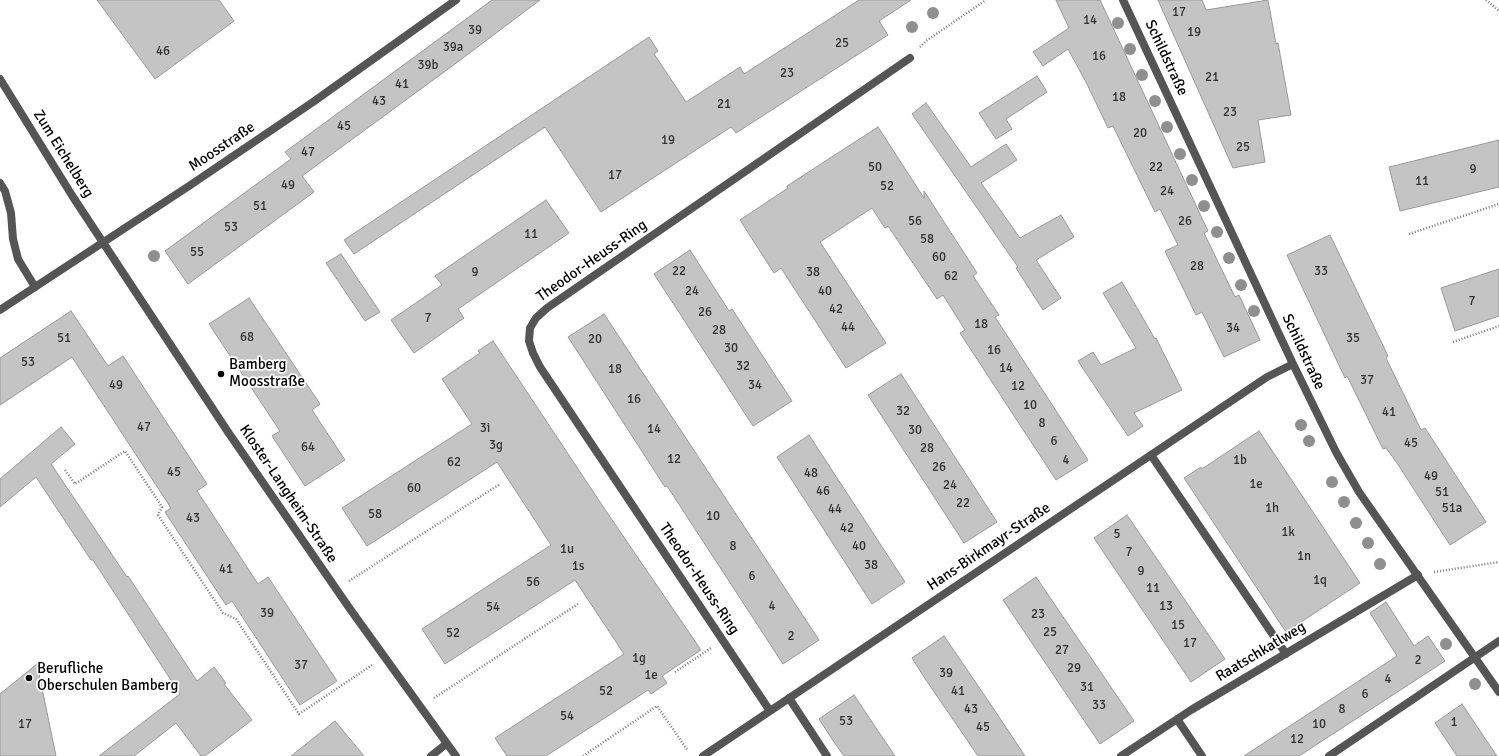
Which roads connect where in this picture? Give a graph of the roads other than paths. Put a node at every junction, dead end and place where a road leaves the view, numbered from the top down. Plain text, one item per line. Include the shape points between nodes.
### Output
1 (456, 0) edge
2 (1123, 0) edge
3 (910, 58) dead end
4 (0, 79) edge
5 (0, 183) edge
6 (103, 243) junction
7 (35, 287) junction
8 (0, 310) edge
9 (1293, 364) junction
10 (1151, 455) junction
11 (1418, 575) junction
12 (1499, 641) edge
13 (1286, 654) junction
14 (1474, 658) junction
15 (1499, 692) edge
16 (789, 698) junction
17 (770, 711) junction
18 (1177, 720) junction
19 (446, 744) junction
20 (431, 756) edge
21 (456, 756) edge
22 (703, 756) edge
23 (827, 756) edge
24 (1121, 756) edge
25 (1202, 756) edge
26 (1329, 756) edge

1 - 6 street, Moosstraße via 306,106
2 - 9 street, Schildstraße
3 - 17 street, Theodor-Heuss-Ring via 547,308 530,328 529,341 532,353 540,367
4 - 6 street, Zum Eichelberg
5 - 7 street via 5,191 18,259
6 - 7 street, Moosstraße
6 - 19 street, Kloster-Langheim-Straße via 232,438
7 - 8 street, Moosstraße
9 - 10 street, Hans-Birkmayr-Straße via 1267,377
9 - 11 street, Schildstraße via 1336,452 1359,492
10 - 13 street
10 - 16 street, Hans-Birkmayr-Straße
11 - 13 street, Raatschkatlweg
11 - 14 street, Schildstraße
12 - 14 street
13 - 18 street, Raatschkatlweg
14 - 15 street, Schildstraße
14 - 26 street
16 - 17 street, Hans-Birkmayr-Straße
16 - 23 street
17 - 22 street, Hans-Birkmayr-Straße
18 - 24 street, Raatschkatlweg
18 - 25 street
19 - 20 street
19 - 21 street, Kloster-Langheim-Straße

